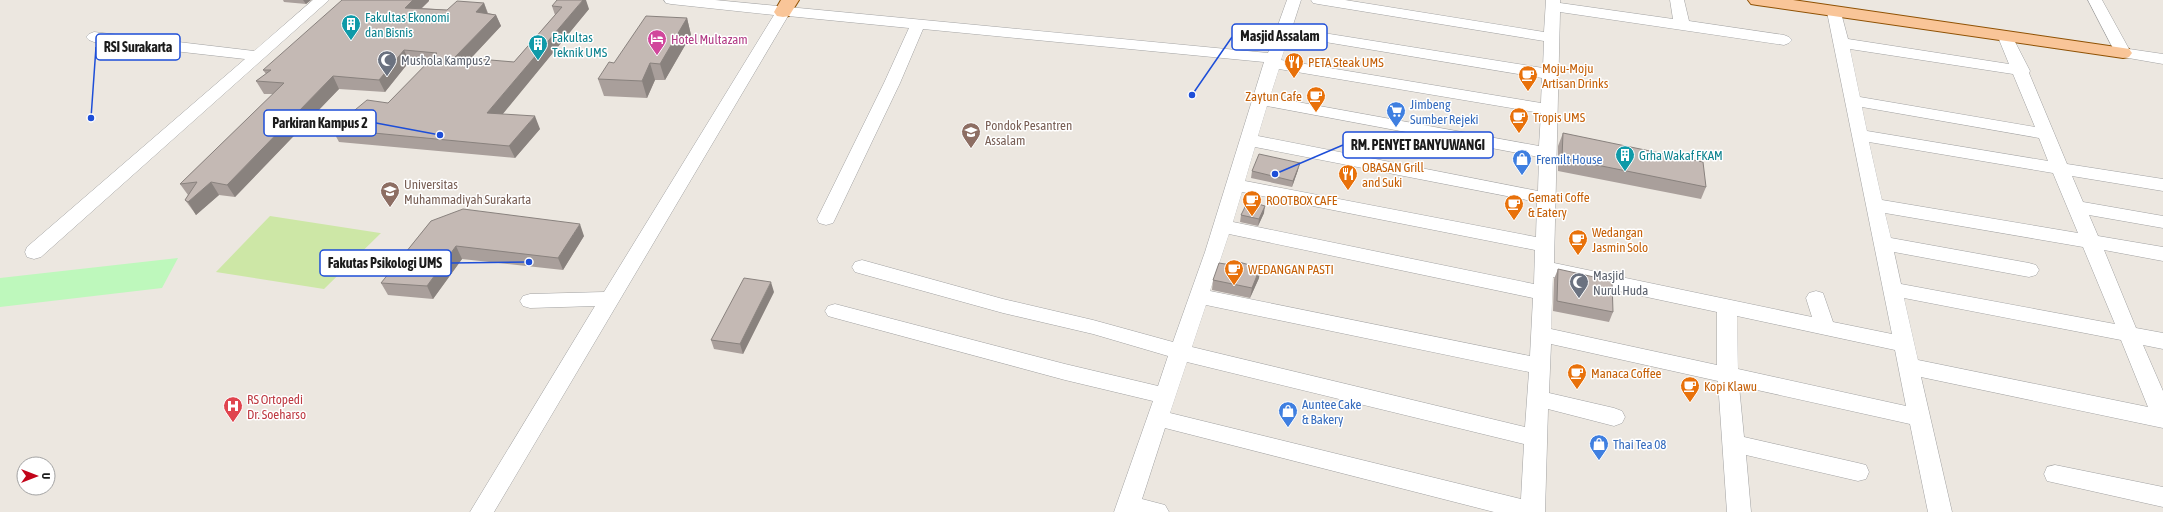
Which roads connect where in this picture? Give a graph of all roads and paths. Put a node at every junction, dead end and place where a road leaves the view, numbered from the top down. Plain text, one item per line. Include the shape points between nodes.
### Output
1 (322, 0) edge
2 (671, 0) edge
3 (1294, 0) edge
4 (1318, 0) edge
5 (1677, 0) edge
6 (1757, 0) edge
7 (2095, 0) edge
8 (1553, 3) edge
9 (1792, 3) edge
10 (787, 6) edge
11 (1835, 12) junction
12 (918, 24) junction
13 (1682, 25) junction
14 (1282, 35) junction
15 (94, 37) dead end
16 (2006, 37) junction
17 (1552, 38) junction
18 (1784, 40) dead end
19 (1841, 43) junction
20 (2123, 53) junction
21 (1234, 54) junction
22 (258, 56) junction
23 (2163, 59) edge
24 (1272, 61) junction
25 (2022, 71) junction
26 (1550, 74) junction
27 (1260, 100) junction
28 (1853, 101) junction
29 (1548, 109) junction
30 (2047, 134) junction
31 (1859, 135) junction
32 (1248, 140) junction
33 (1546, 153) junction
34 (2061, 168) junction
35 (1235, 185) junction
36 (2163, 185) edge
37 (1545, 198) junction
38 (1875, 205) junction
39 (2077, 208) junction
40 (826, 219) dead end
41 (2163, 222) edge
42 (1222, 226) junction
43 (2091, 241) junction
44 (1882, 243) junction
45 (1544, 245) junction
46 (34, 252) dead end
47 (2163, 254) edge
48 (862, 267) dead end
49 (1543, 268) junction
50 (2028, 270) dead end
51 (1892, 289) junction
52 (1543, 292) junction
53 (1199, 296) junction
54 (1816, 298) dead end
55 (611, 299) junction
56 (530, 301) dead end
57 (1728, 307) junction
58 (835, 311) dead end
59 (1825, 328) junction
60 (1540, 334) junction
61 (2129, 335) junction
62 (2163, 342) edge
63 (1903, 344) junction
64 (1180, 352) junction
65 (1539, 366) junction
66 (1908, 366) junction
67 (1728, 376) junction
68 (1165, 396) junction
69 (1537, 398) junction
70 (1614, 417) dead end
71 (1919, 417) junction
72 (1158, 418) junction
73 (2163, 418) edge
74 (1536, 438) junction
75 (1733, 443) junction
76 (1858, 472) dead end
77 (2054, 474) dead end
78 (2163, 496) edge
79 (1127, 509) edge
80 (482, 512) edge
81 (1157, 512) edge
82 (1532, 512) edge
83 (1739, 512) edge
84 (1940, 512) edge

1 - 22 street
2 - 10 street
3 - 14 street
4 - 17 street
5 - 13 street
6 - 9 main road
7 - 20 street
8 - 13 street
8 - 17 street
9 - 11 main road
10 - 12 street
10 - 55 street
11 - 16 main road
11 - 19 street
12 - 21 street
12 - 40 street
13 - 18 street
14 - 21 street via 1267,46
14 - 24 street
14 - 26 street
15 - 22 street
16 - 20 main road
16 - 25 street
17 - 26 street
19 - 25 street
19 - 28 street
20 - 23 street
21 - 24 street
22 - 46 street
24 - 27 street
24 - 29 street
25 - 30 street
26 - 29 street
27 - 32 street
27 - 33 street
28 - 30 street
28 - 31 street
29 - 33 street
30 - 34 street
31 - 34 street
31 - 38 street
32 - 35 street
32 - 37 street
33 - 37 street
34 - 36 street
34 - 39 street
35 - 42 street
35 - 45 street
37 - 45 street
38 - 43 street
38 - 44 street
39 - 41 street
39 - 43 street
42 - 52 street
42 - 53 street
43 - 47 street
43 - 61 street
44 - 50 street
44 - 51 street
45 - 49 street
48 - 64 street
49 - 52 street
49 - 57 street
51 - 61 street
51 - 63 street
52 - 60 street
53 - 64 street
53 - 65 street
54 - 59 street
55 - 56 street
55 - 80 street
57 - 59 street
57 - 67 street
58 - 68 street
59 - 63 street
60 - 65 street
60 - 67 street
61 - 62 street
61 - 73 street
63 - 66 street
64 - 68 street
64 - 74 street
65 - 69 street
66 - 71 street
66 - 73 street
67 - 71 street
67 - 75 street
68 - 72 street
69 - 70 street
69 - 74 street
71 - 84 street
72 - 79 street
72 - 82 street
74 - 82 street
75 - 76 street
75 - 83 street
77 - 78 street
79 - 81 street

